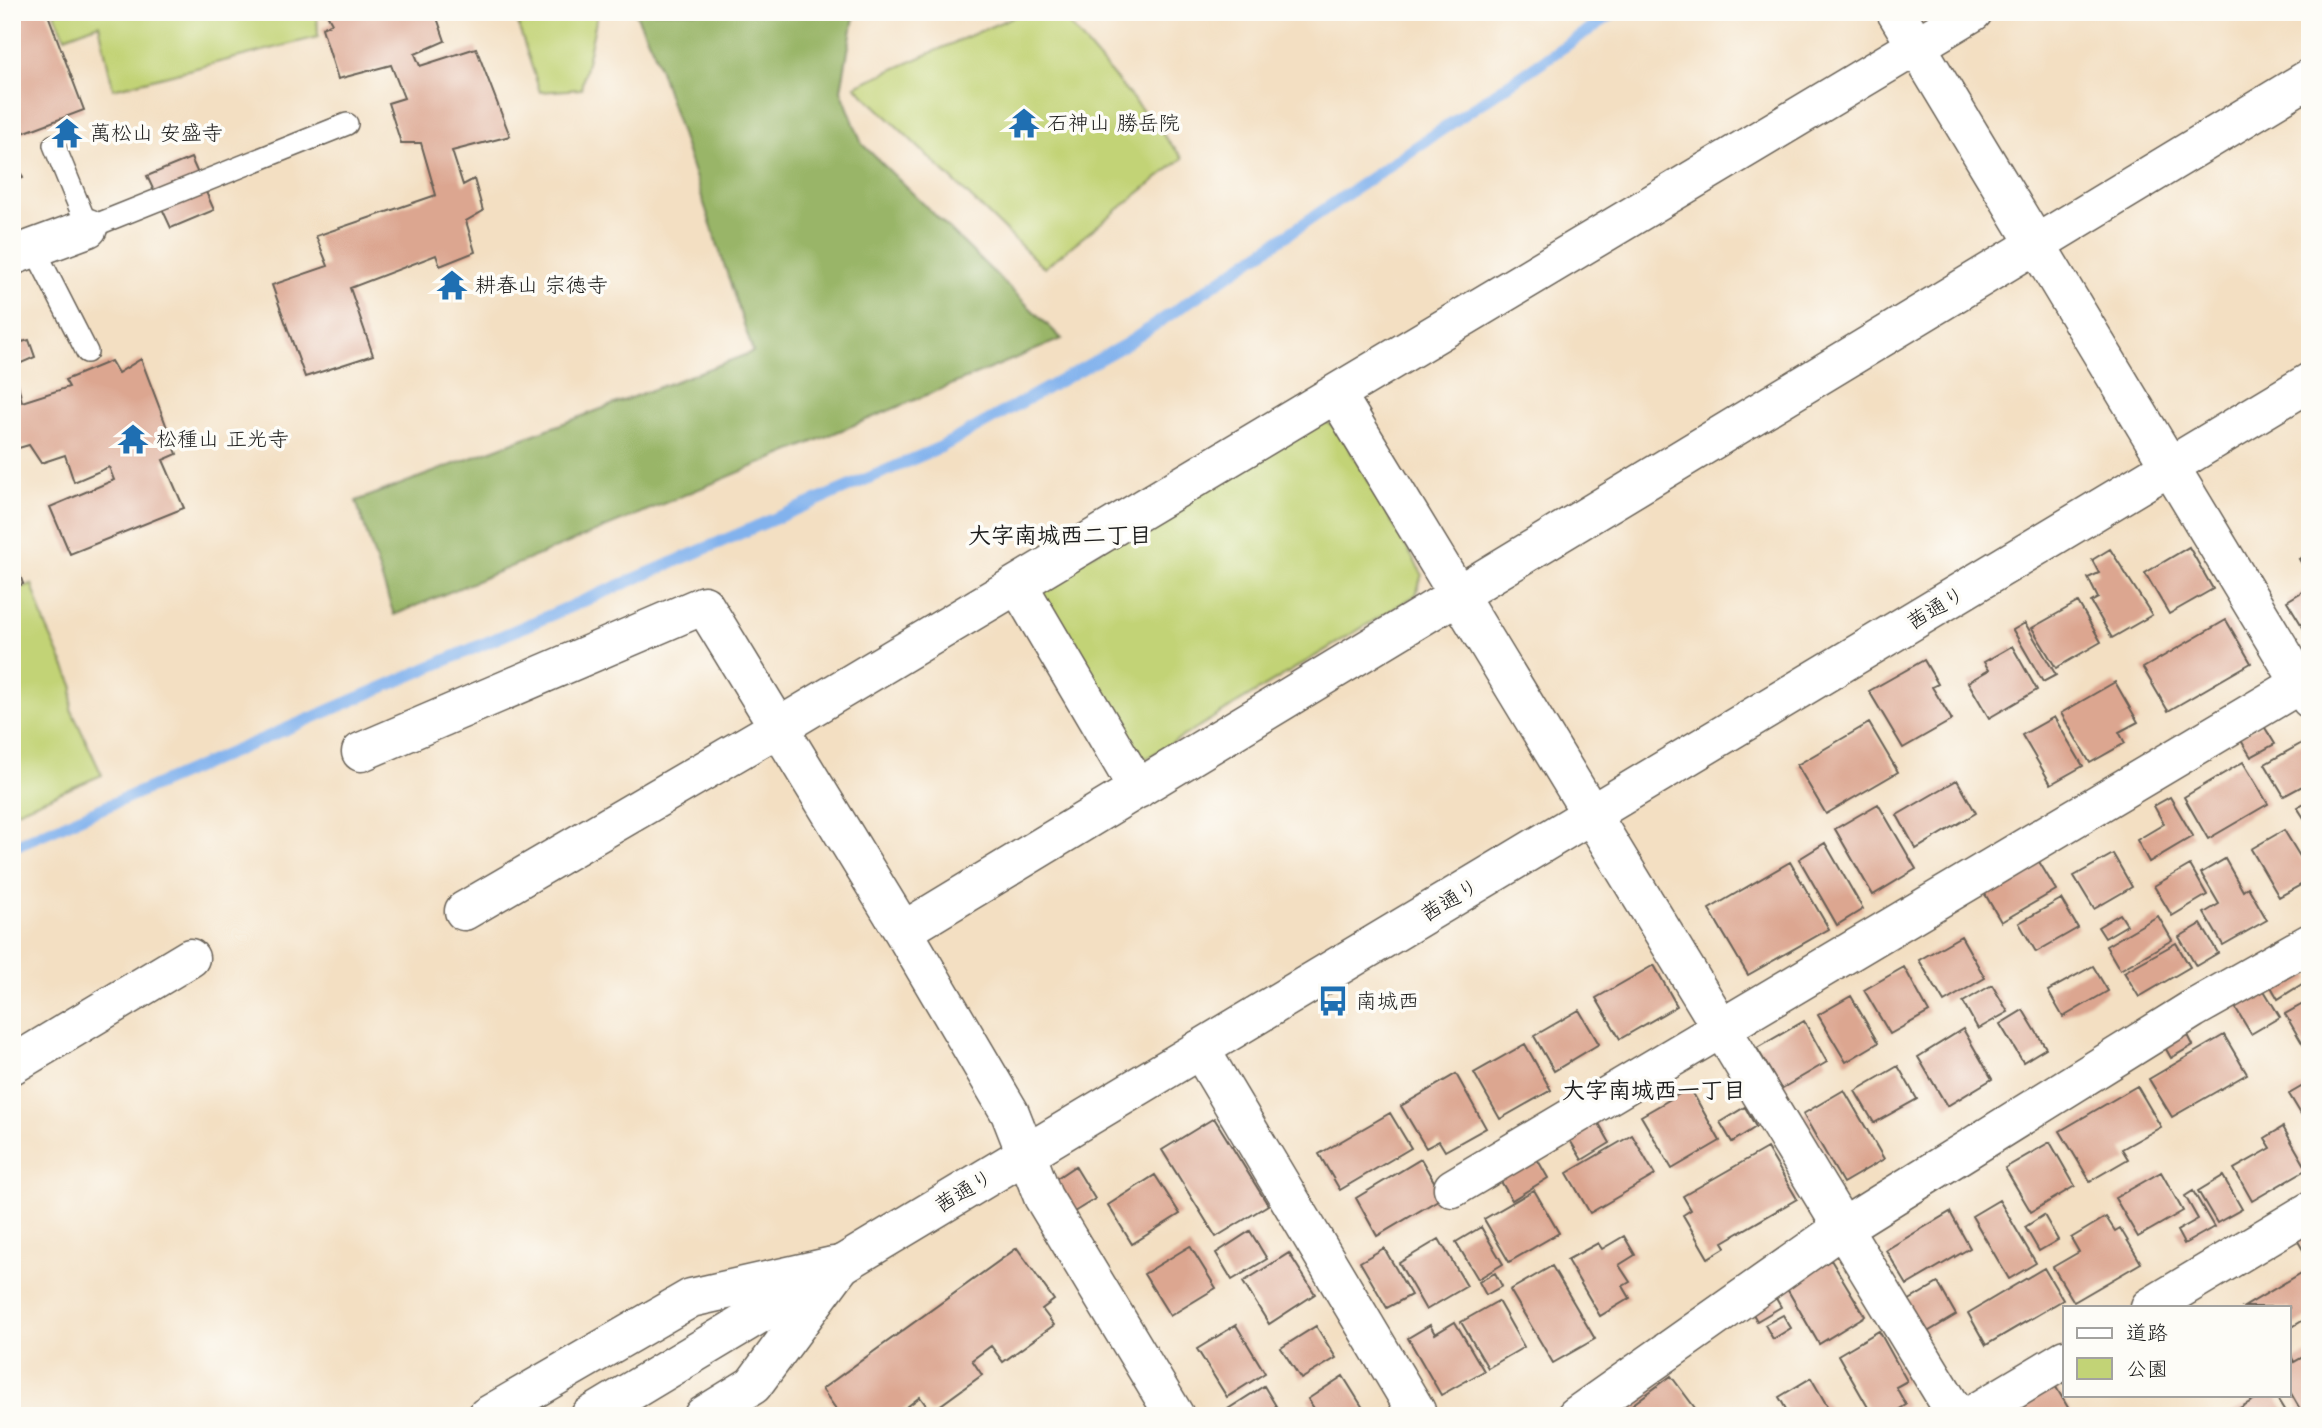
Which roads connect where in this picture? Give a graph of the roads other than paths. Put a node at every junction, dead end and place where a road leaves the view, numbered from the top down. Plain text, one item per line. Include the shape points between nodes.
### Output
1 (1896, 12) edge
2 (1973, 12) edge
3 (1916, 47) junction
4 (2310, 78) edge
5 (346, 124) dead end
6 (54, 145) dead end
7 (88, 228) junction
8 (2037, 243) junction
9 (23, 252) edge
10 (87, 352) dead end
11 (2310, 382) edge
12 (1336, 394) junction
13 (2170, 466) junction
14 (1018, 584) junction
15 (1458, 594) junction
16 (2307, 687) edge
17 (779, 727) junction
18 (361, 752) dead end
19 (1138, 789) junction
20 (1593, 814) junction
21 (464, 911) dead end
22 (903, 931) junction
23 (2310, 943) edge
24 (190, 958) dead end
25 (1723, 1028) junction
26 (1200, 1049) junction
27 (12, 1065) edge
28 (1028, 1153) junction
29 (1453, 1188) dead end
30 (2310, 1211) edge
31 (1842, 1228) junction
32 (842, 1264) junction
33 (2152, 1306) edge
34 (2063, 1360) edge
35 (1416, 1411) dead end
36 (487, 1416) edge
37 (590, 1416) edge
38 (703, 1416) edge
39 (1175, 1416) edge
40 (1576, 1416) edge
41 (1957, 1416) edge
42 (1970, 1416) edge

1 - 3 street
2 - 3 street
3 - 8 street
3 - 12 street
4 - 8 street
5 - 7 lane
6 - 7 lane
7 - 9 street
8 - 13 street
8 - 15 street
9 - 10 lane
11 - 13 street, 茜通り
12 - 14 street
12 - 15 street
13 - 16 street
13 - 20 street, 茜通り
14 - 17 street
14 - 19 street
15 - 19 street
15 - 20 street
16 - 25 street
17 - 18 street via 704,605
17 - 21 street
17 - 22 street
19 - 22 street
20 - 25 street
20 - 26 street, 茜通り
22 - 28 street via 1010,1113
23 - 31 street via 2193,1009
24 - 27 street
25 - 29 street
25 - 31 street
26 - 28 street, 茜通り
26 - 35 street
28 - 32 street, 茜通り
28 - 39 street via 1044,1197
30 - 33 street
31 - 40 street
31 - 41 street
32 - 36 street via 691,1298
32 - 37 street, 茜通り
32 - 38 street via 753,1385
34 - 42 street

